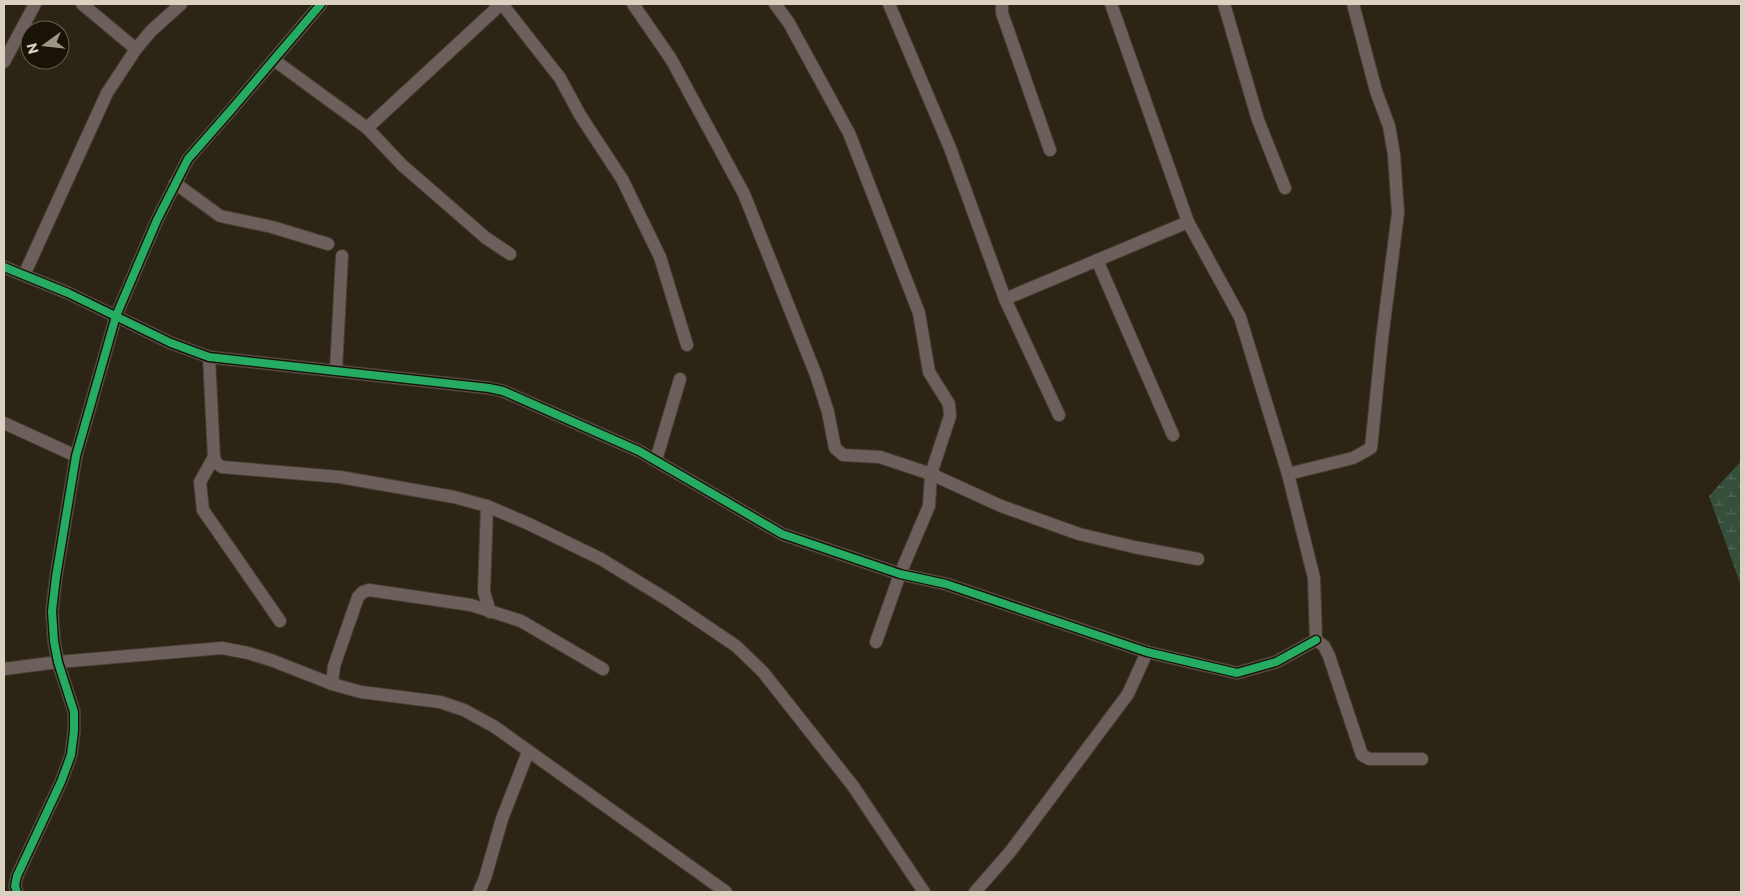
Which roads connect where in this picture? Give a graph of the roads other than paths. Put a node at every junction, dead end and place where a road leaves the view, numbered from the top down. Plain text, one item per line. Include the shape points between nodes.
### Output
1 (35, 4) edge
2 (82, 4) edge
3 (181, 4) edge
4 (321, 4) edge
5 (502, 4) edge
6 (633, 4) edge
7 (775, 4) edge
8 (889, 4) edge
9 (1002, 4) edge
10 (1111, 4) edge
11 (1224, 4) edge
12 (1353, 4) edge
13 (136, 49) junction
14 (274, 60) junction
15 (4, 62) edge
16 (367, 128) junction
17 (1050, 150) dead end
18 (175, 183) junction
19 (1285, 188) dead end
20 (1188, 222) junction
21 (328, 244) dead end
22 (510, 254) dead end
23 (342, 256) dead end
24 (1097, 260) junction
25 (4, 267) edge
26 (24, 275) junction
27 (1005, 299) junction
28 (116, 316) junction
29 (687, 345) dead end
30 (208, 357) junction
31 (336, 370) junction
32 (680, 379) dead end
33 (1059, 415) dead end
34 (4, 423) edge
35 (1173, 435) dead end
36 (76, 456) junction
37 (214, 456) junction
38 (656, 460) junction
39 (931, 474) junction
40 (1288, 474) junction
41 (487, 506) junction
42 (1198, 559) dead end
43 (900, 574) junction
44 (490, 612) junction
45 (280, 621) dead end
46 (1316, 640) junction
47 (876, 642) dead end
48 (1148, 652) junction
49 (58, 662) junction
50 (4, 670) edge
51 (603, 670) dead end
52 (332, 684) junction
53 (528, 752) junction
54 (1422, 759) dead end
55 (17, 892) edge
56 (479, 892) edge
57 (726, 892) edge
58 (924, 892) edge
59 (975, 892) edge

1 - 15 street
2 - 13 street
3 - 13 street
4 - 14 street
5 - 16 street
5 - 29 street via 560,78 622,179 660,257
6 - 39 street via 671,59 744,194 816,375 835,448 842,456 880,457
7 - 39 street via 849,132 919,313 929,372 950,404 950,416
8 - 27 street via 950,148
9 - 17 street via 1002,13
10 - 20 street
11 - 19 street via 1258,120
12 - 40 street via 1376,91 1389,126 1398,213 1371,448 1353,458
13 - 26 street via 107,93
14 - 16 street
14 - 18 street via 188,159
16 - 22 street via 402,166 486,238
18 - 21 street via 220,216
18 - 28 street
20 - 24 street
20 - 40 street via 1240,317
23 - 31 street
24 - 27 street
24 - 35 street
25 - 26 street
26 - 28 street
27 - 33 street
28 - 30 street
28 - 36 street
30 - 31 street
30 - 37 street
31 - 38 street via 503,391
32 - 38 street
34 - 36 street
36 - 49 street via 52,612
37 - 41 street via 216,464 222,467 340,477 454,496
37 - 45 street via 200,482 203,510
38 - 43 street via 782,534
39 - 42 street via 1001,506 1079,534
39 - 43 street via 929,506
40 - 46 street via 1314,578
41 - 44 street via 484,592
41 - 58 street via 601,559 736,646 763,672 853,786
43 - 47 street
43 - 48 street via 946,584
44 - 51 street via 521,621
44 - 52 street via 462,604 386,592 363,592 358,597 334,666
46 - 48 street via 1276,662 1237,673
46 - 54 street via 1324,646 1362,755 1369,759
48 - 59 street via 1128,694 1010,852
49 - 50 street
49 - 52 street via 222,648 271,660
49 - 55 street via 74,712 71,755 17,876
52 - 53 street via 360,692 440,702 464,710 495,727
53 - 56 street
53 - 57 street

